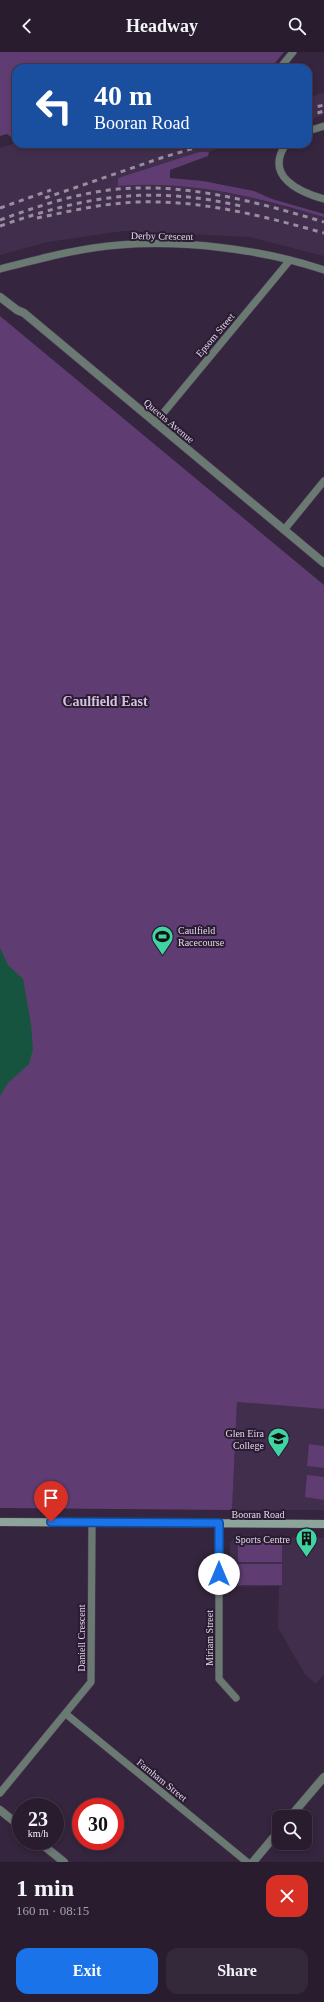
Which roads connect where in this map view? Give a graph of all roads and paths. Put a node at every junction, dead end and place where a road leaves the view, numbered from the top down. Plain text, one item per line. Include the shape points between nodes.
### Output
1 (293, 52) edge
2 (283, 64) edge
3 (324, 126) edge
4 (312, 130) edge
5 (283, 148) edge
6 (324, 200) edge
7 (290, 260) junction
8 (0, 269) edge
9 (324, 270) edge
10 (0, 297) edge
11 (155, 423) junction
12 (324, 481) edge
13 (284, 530) junction
14 (324, 563) edge
15 (0, 1522) edge
16 (92, 1523) junction
17 (219, 1523) junction
18 (324, 1524) edge
19 (236, 1698) dead end
20 (66, 1714) junction
21 (324, 1776) edge
22 (0, 1793) edge
23 (0, 1810) edge
24 (296, 1810) edge
25 (12, 1820) edge
26 (272, 1839) edge
27 (49, 1850) edge
28 (64, 1862) edge
29 (246, 1862) edge
30 (253, 1862) edge

1 - 2 street
3 - 4 street
5 - 6 street via 279,160 288,184
7 - 8 street, Derby Crescent via 218,248 119,245
7 - 9 street, Derby Crescent
7 - 11 street, Epsom Street
10 - 11 street, Queens Avenue via 24,313
11 - 13 street, Queens Avenue
12 - 13 street
13 - 14 street, Queens Avenue
15 - 16 main road, Booran Road
16 - 17 main road, Booran Road
16 - 20 street, Daniell Crescent via 91,1682
17 - 18 main road, Booran Road
17 - 19 street, Miriam Street via 219,1679
20 - 22 street, Daniell Crescent
20 - 29 street, Farnham Street
21 - 24 street
23 - 25 street
26 - 30 street
27 - 28 street

